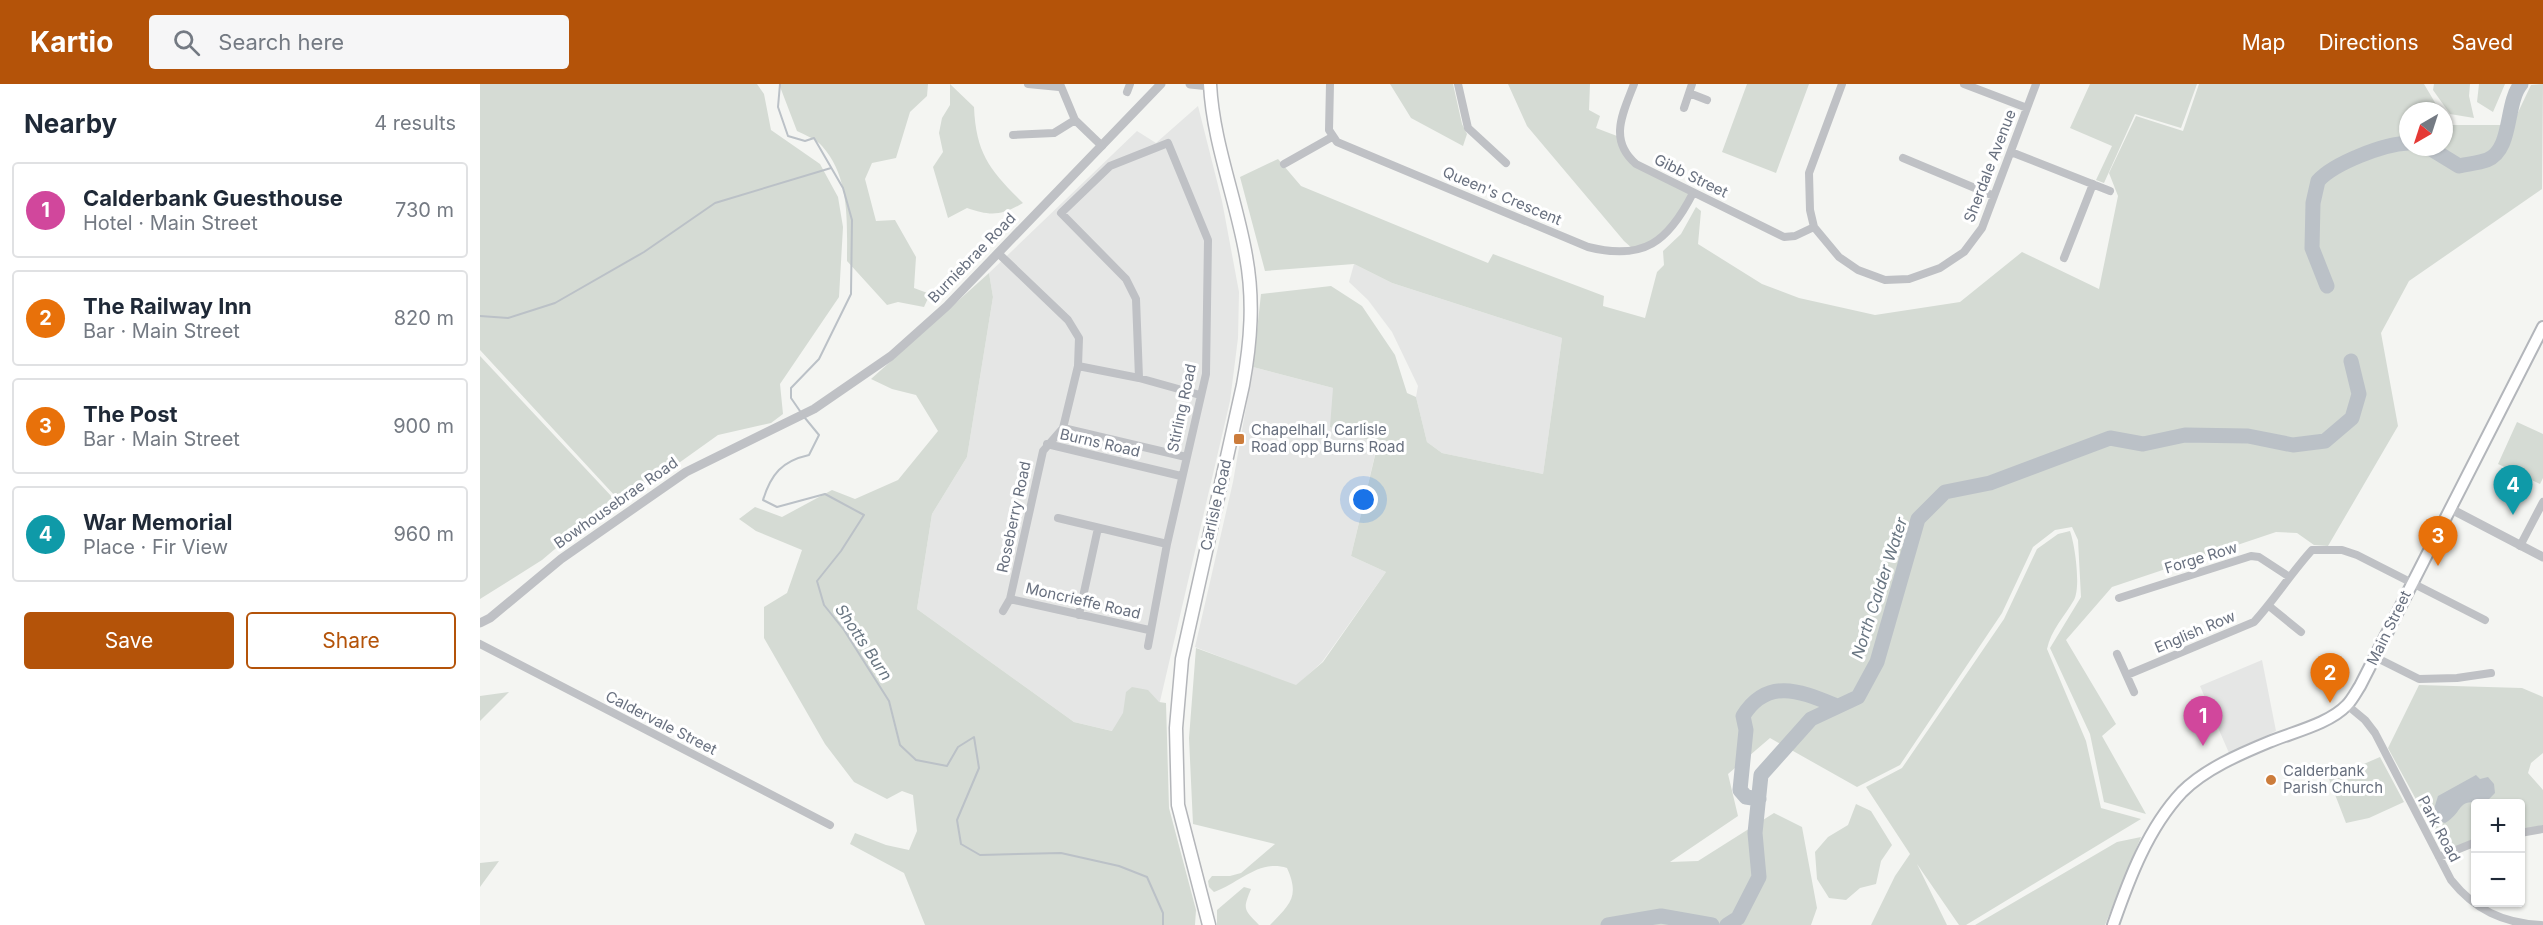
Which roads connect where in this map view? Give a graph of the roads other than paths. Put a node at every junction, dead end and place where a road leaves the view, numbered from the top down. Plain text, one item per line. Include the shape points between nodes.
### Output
1 (1028, 84) edge
2 (1161, 84) edge
3 (1191, 84) edge
4 (1330, 84) edge
5 (1458, 84) edge
6 (1634, 84) edge
7 (1692, 84) edge
8 (1842, 84) edge
9 (1964, 84) edge
10 (2036, 84) edge
11 (1210, 85) edge
12 (1059, 86) edge
13 (1689, 93) junction
14 (1707, 100) dead end
15 (1684, 108) dead end
16 (2027, 108) junction
17 (1075, 120) junction
18 (1013, 135) dead end
19 (1332, 137) junction
20 (1102, 146) junction
21 (2011, 152) junction
22 (1903, 158) dead end
23 (1506, 163) dead end
24 (1284, 164) dead end
25 (2093, 184) junction
26 (2110, 191) dead end
27 (1693, 193) junction
28 (1994, 196) junction
29 (1814, 227) junction
30 (998, 253) junction
31 (2064, 258) dead end
32 (2543, 327) edge
33 (1078, 366) junction
34 (1139, 378) junction
35 (1200, 395) junction
36 (781, 426) joint
37 (1063, 428) junction
38 (1047, 444) junction
39 (1186, 457) junction
40 (1181, 476) junction
41 (2543, 502) edge
42 (2451, 509) junction
43 (1058, 518) dead end
44 (1098, 528) junction
45 (1167, 544) junction
46 (2520, 546) junction
47 (2543, 557) edge
48 (2288, 576) junction
49 (2412, 582) junction
50 (2119, 598) dead end
51 (1010, 599) junction
52 (2269, 606) junction
53 (1003, 611) dead end
54 (1079, 615) junction
55 (2485, 620) dead end
56 (480, 623) edge
57 (1149, 630) junction
58 (2301, 632) dead end
59 (480, 644) edge
60 (1148, 646) dead end
61 (2117, 654) dead end
62 (2375, 657) junction
63 (2491, 673) dead end
64 (2127, 675) junction
65 (2134, 692) dead end
66 (2347, 705) junction
67 (830, 825) dead end
68 (2543, 829) edge
69 (2525, 832) edge
70 (2471, 844) edge
71 (2439, 857) junction
72 (1209, 925) edge
73 (2113, 925) edge
74 (2541, 925) edge

1 - 12 street
2 - 20 street, Burniebrae Road
3 - 11 street
4 - 19 street
5 - 23 street via 1468,128
6 - 27 street, Gibb Street via 1619,124 1624,151 1636,164
7 - 13 street
8 - 29 street via 1809,173
9 - 16 street
10 - 16 street, Sherdale Avenue
11 - 72 main road, Carlisle Road via 1222,160 1246,254 1252,311 1243,385 1182,659 1176,728 1179,805
12 - 17 street
13 - 14 street
13 - 15 street
16 - 21 street, Sherdale Avenue
17 - 18 street via 1054,133
17 - 20 street
19 - 24 street
19 - 27 street, Queen's Crescent via 1605,252 1656,244 1666,236
20 - 30 street, Burniebrae Road
21 - 25 street
21 - 28 street, Sherdale Avenue
22 - 28 street
25 - 26 street
25 - 31 street
27 - 29 street, Gibb Street via 1784,237
28 - 29 street, Sherdale Avenue via 1982,228 1964,252 1940,268 1909,279 1885,280 1858,270 1839,257
30 - 33 street via 1068,320 1079,338
30 - 36 street, Burniebrae Road via 910,340 872,370
32 - 42 main road, Main Street
33 - 34 street
33 - 37 street
34 - 35 street
34 - 35 street, Stirling Road via 1136,299 1126,279 1061,213 1110,166 1168,143 1208,240 1206,374
35 - 39 street, Stirling Road
36 - 56 street, Bowhousebrae Road via 686,472 561,559
37 - 38 street, Roseberry Road
37 - 39 street, Burns Road
38 - 40 street, Burns Road
38 - 51 street, Roseberry Road
39 - 40 street, Stirling Road
40 - 45 street, Stirling Road
41 - 46 street
42 - 46 street
42 - 49 main road, Main Street
43 - 44 street
44 - 45 street
44 - 54 street
45 - 57 street, Stirling Road
46 - 47 street
48 - 49 street, English Row via 2312,550 2334,549 2357,555
48 - 50 street, Forge Row via 2251,556
48 - 52 street, English Row
49 - 55 street, English Row
49 - 62 main road, Main Street
51 - 53 street, Roseberry Road
51 - 54 street, Moncrieffe Road
52 - 58 street
52 - 64 street, English Row via 2254,622
54 - 57 street, Moncrieffe Road
57 - 60 street, Stirling Road
59 - 67 street, Caldervale Street
61 - 64 street
62 - 63 street via 2420,679
62 - 66 main road, Main Street
64 - 65 street
66 - 71 street, Park Road via 2375,733
66 - 73 main road, Main Street via 2252,749 2199,779 2169,809 2146,845
68 - 69 street
70 - 71 street
71 - 74 street, Park Road via 2463,895 2479,907 2507,921

